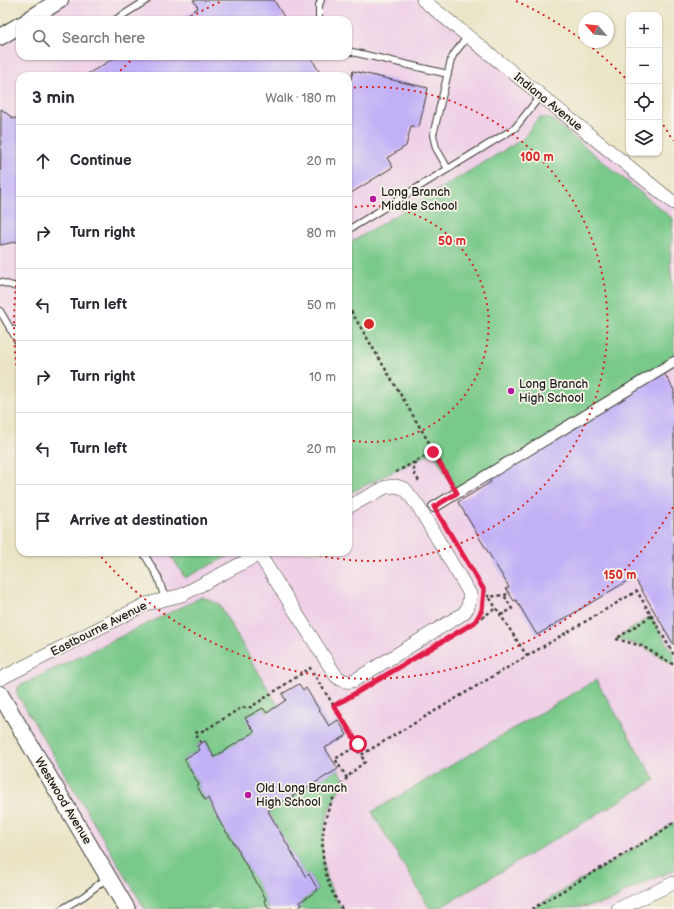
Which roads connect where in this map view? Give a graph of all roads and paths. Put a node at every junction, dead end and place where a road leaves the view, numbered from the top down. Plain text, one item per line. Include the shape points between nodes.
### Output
1 (60, 0) edge
2 (147, 0) edge
3 (321, 0) edge
4 (423, 0) edge
5 (35, 16) edge
6 (121, 16) edge
7 (319, 16) edge
8 (16, 27) edge
9 (1, 34) edge
10 (468, 36) junction
11 (352, 52) edge
12 (448, 74) junction
13 (540, 95) junction
14 (448, 169) junction
15 (674, 203) edge
16 (352, 228) edge
17 (0, 282) edge
18 (16, 287) edge
19 (0, 311) edge
20 (352, 313) edge
21 (10, 329) junction
22 (16, 330) edge
23 (16, 339) edge
24 (674, 362) edge
25 (433, 452) junction
26 (417, 461) junction
27 (394, 473) dead end
28 (419, 481) dead end
29 (457, 493) junction
30 (352, 505) edge
31 (434, 507) dead end
32 (145, 556) edge
33 (255, 556) edge
34 (263, 556) edge
35 (480, 583) dead end
36 (484, 590) junction
37 (510, 594) dead end
38 (485, 595) dead end
39 (504, 595) junction
40 (489, 597) junction
41 (165, 599) junction
42 (496, 608) junction
43 (482, 610) dead end
44 (501, 615) junction
45 (651, 616) junction
46 (674, 655) edge
47 (527, 656) junction
48 (674, 665) edge
49 (0, 679) edge
50 (0, 694) edge
51 (354, 694) dead end
52 (334, 706) junction
53 (201, 743) dead end
54 (355, 746) junction
55 (361, 755) junction
56 (347, 778) junction
57 (674, 822) edge
58 (108, 877) junction
59 (674, 883) edge
60 (62, 909) edge
61 (127, 909) edge
62 (342, 909) edge
63 (532, 909) edge
64 (618, 909) edge

1 - 5 street
2 - 6 lane
3 - 7 lane
4 - 10 street, Indiana Avenue
8 - 9 street
10 - 12 lane via 454,54
10 - 13 street, Indiana Avenue
11 - 12 lane
12 - 14 lane via 433,135 436,148
13 - 14 lane via 515,128
13 - 15 street, Indiana Avenue
14 - 16 lane
17 - 18 lane
19 - 21 lane
20 - 25 path
21 - 22 lane
21 - 23 lane
24 - 29 street
25 - 26 path
25 - 29 path
26 - 27 path
26 - 28 path via 413,472
29 - 31 street
30 - 34 street via 386,488 396,486 405,489 412,496 470,594 468,607 464,613 355,680 342,681 336,676
32 - 41 lane via 158,577
33 - 41 street, Eastbourne Avenue via 182,595
35 - 36 path
36 - 38 path
36 - 40 path
37 - 39 path
39 - 40 path
39 - 44 path via 512,608
40 - 42 path
41 - 49 street, Eastbourne Avenue via 146,604
42 - 43 path via 475,622
42 - 44 path
44 - 47 path
45 - 46 path
45 - 47 path via 637,591
45 - 48 path via 616,639 642,646
47 - 55 path
50 - 58 street, Westwood Avenue
51 - 52 path
52 - 53 path via 310,668 251,707 241,708 205,730 195,733
52 - 54 path via 358,744
54 - 55 path
54 - 56 path via 336,759
55 - 56 path via 365,762
56 - 62 path via 329,808 322,838 322,858 326,876 332,894
57 - 63 path
58 - 60 lane
58 - 61 street, Westwood Avenue
59 - 64 street

